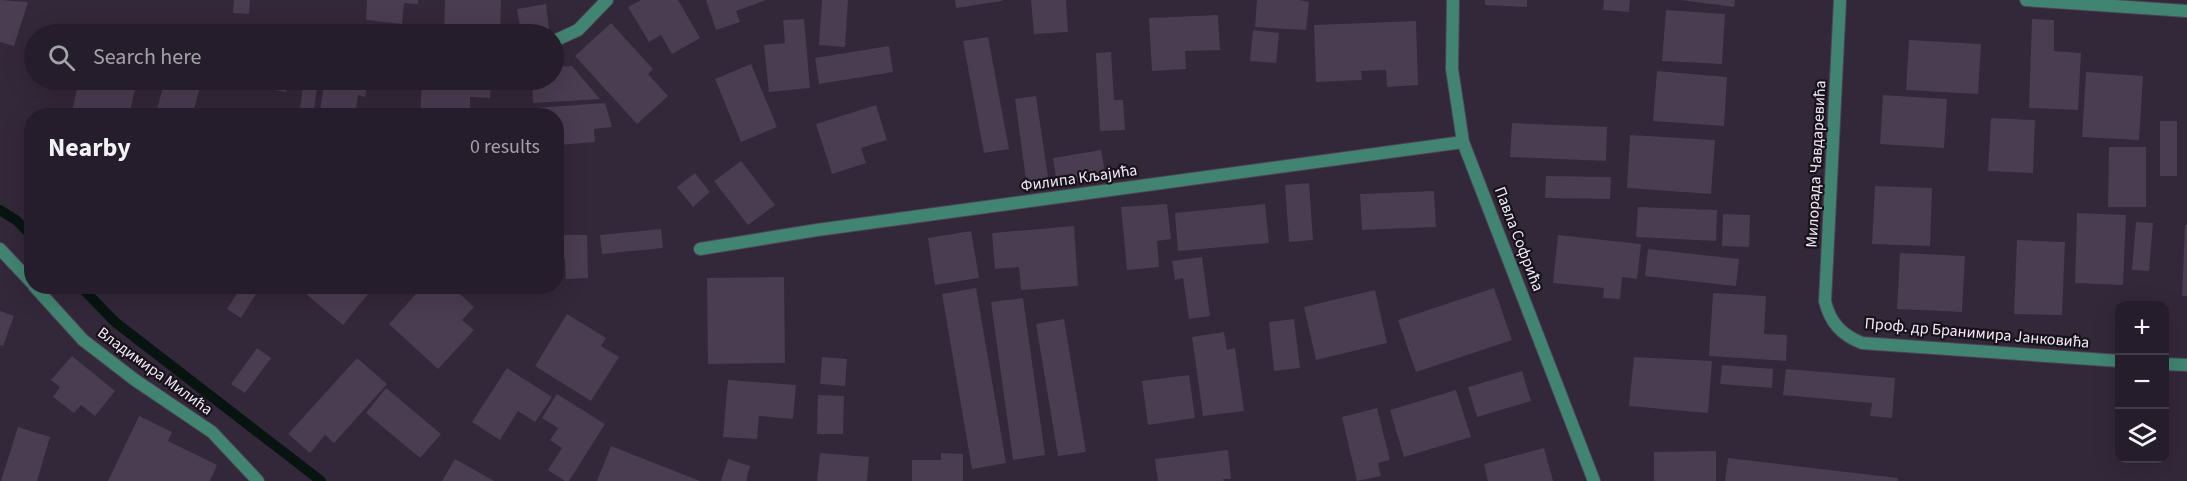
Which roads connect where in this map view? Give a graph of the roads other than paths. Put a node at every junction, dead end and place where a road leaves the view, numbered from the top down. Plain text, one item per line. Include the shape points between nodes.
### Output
1 (607, 0) edge
2 (1453, 0) edge
3 (1840, 0) edge
4 (2026, 0) edge
5 (2187, 11) edge
6 (564, 36) edge
7 (1463, 142) junction
8 (0, 249) edge
9 (700, 249) dead end
10 (24, 275) edge
11 (41, 294) edge
12 (1837, 327) joint
13 (2115, 361) edge
14 (2169, 364) edge
15 (2187, 365) edge
16 (258, 481) edge
17 (1594, 481) edge

1 - 6 street via 578,30
2 - 7 street, Павла Софрића via 1452,69
3 - 12 street, Милорада Чавдаревића via 1826,301 1828,314
4 - 5 street
7 - 9 street, Филипа Кљајића
7 - 17 street, Павла Софрића
8 - 10 street, Владимира Милића
11 - 16 street, Владимира Милића via 83,340 212,432
12 - 13 street, Проф. др Бранимира Јанковића via 1862,343
14 - 15 street

